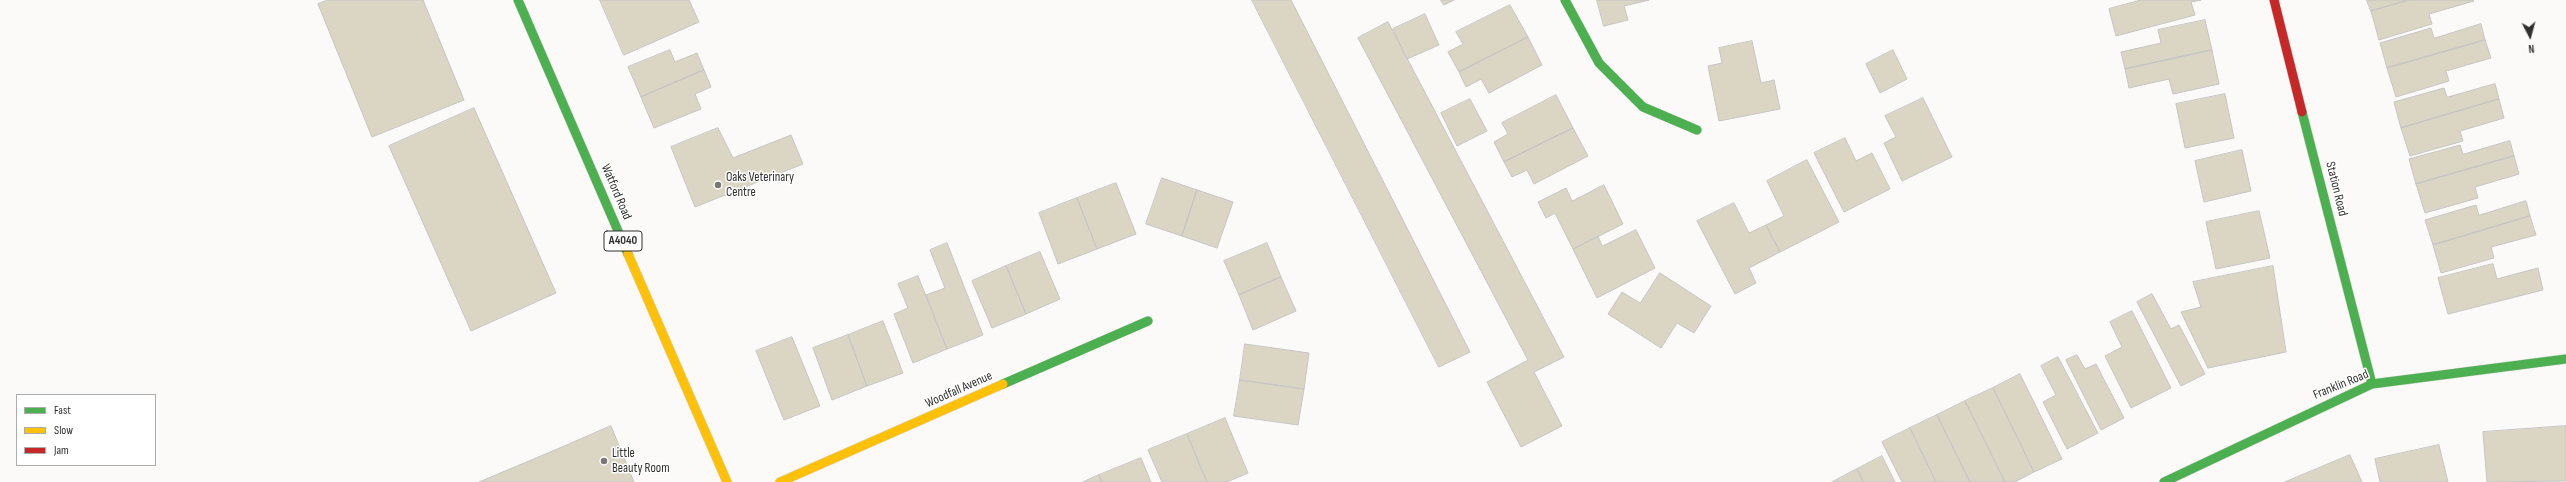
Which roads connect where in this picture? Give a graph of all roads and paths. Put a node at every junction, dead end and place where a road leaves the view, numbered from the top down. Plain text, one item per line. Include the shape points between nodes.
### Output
1 (518, 0) edge
2 (1565, 0) edge
3 (2274, 0) edge
4 (1697, 130) dead end
5 (1148, 321) dead end
6 (2566, 359) edge
7 (2372, 384) junction
8 (727, 482) edge
9 (780, 482) edge
10 (2164, 482) edge

1 - 8 main road, Watford Road / A4040
2 - 4 main road via 1599,63 1610,74 1643,106
3 - 7 main road, Station Road
5 - 9 main road, Woodfall Avenue
6 - 7 main road, Franklin Road
7 - 10 main road, Franklin Road

